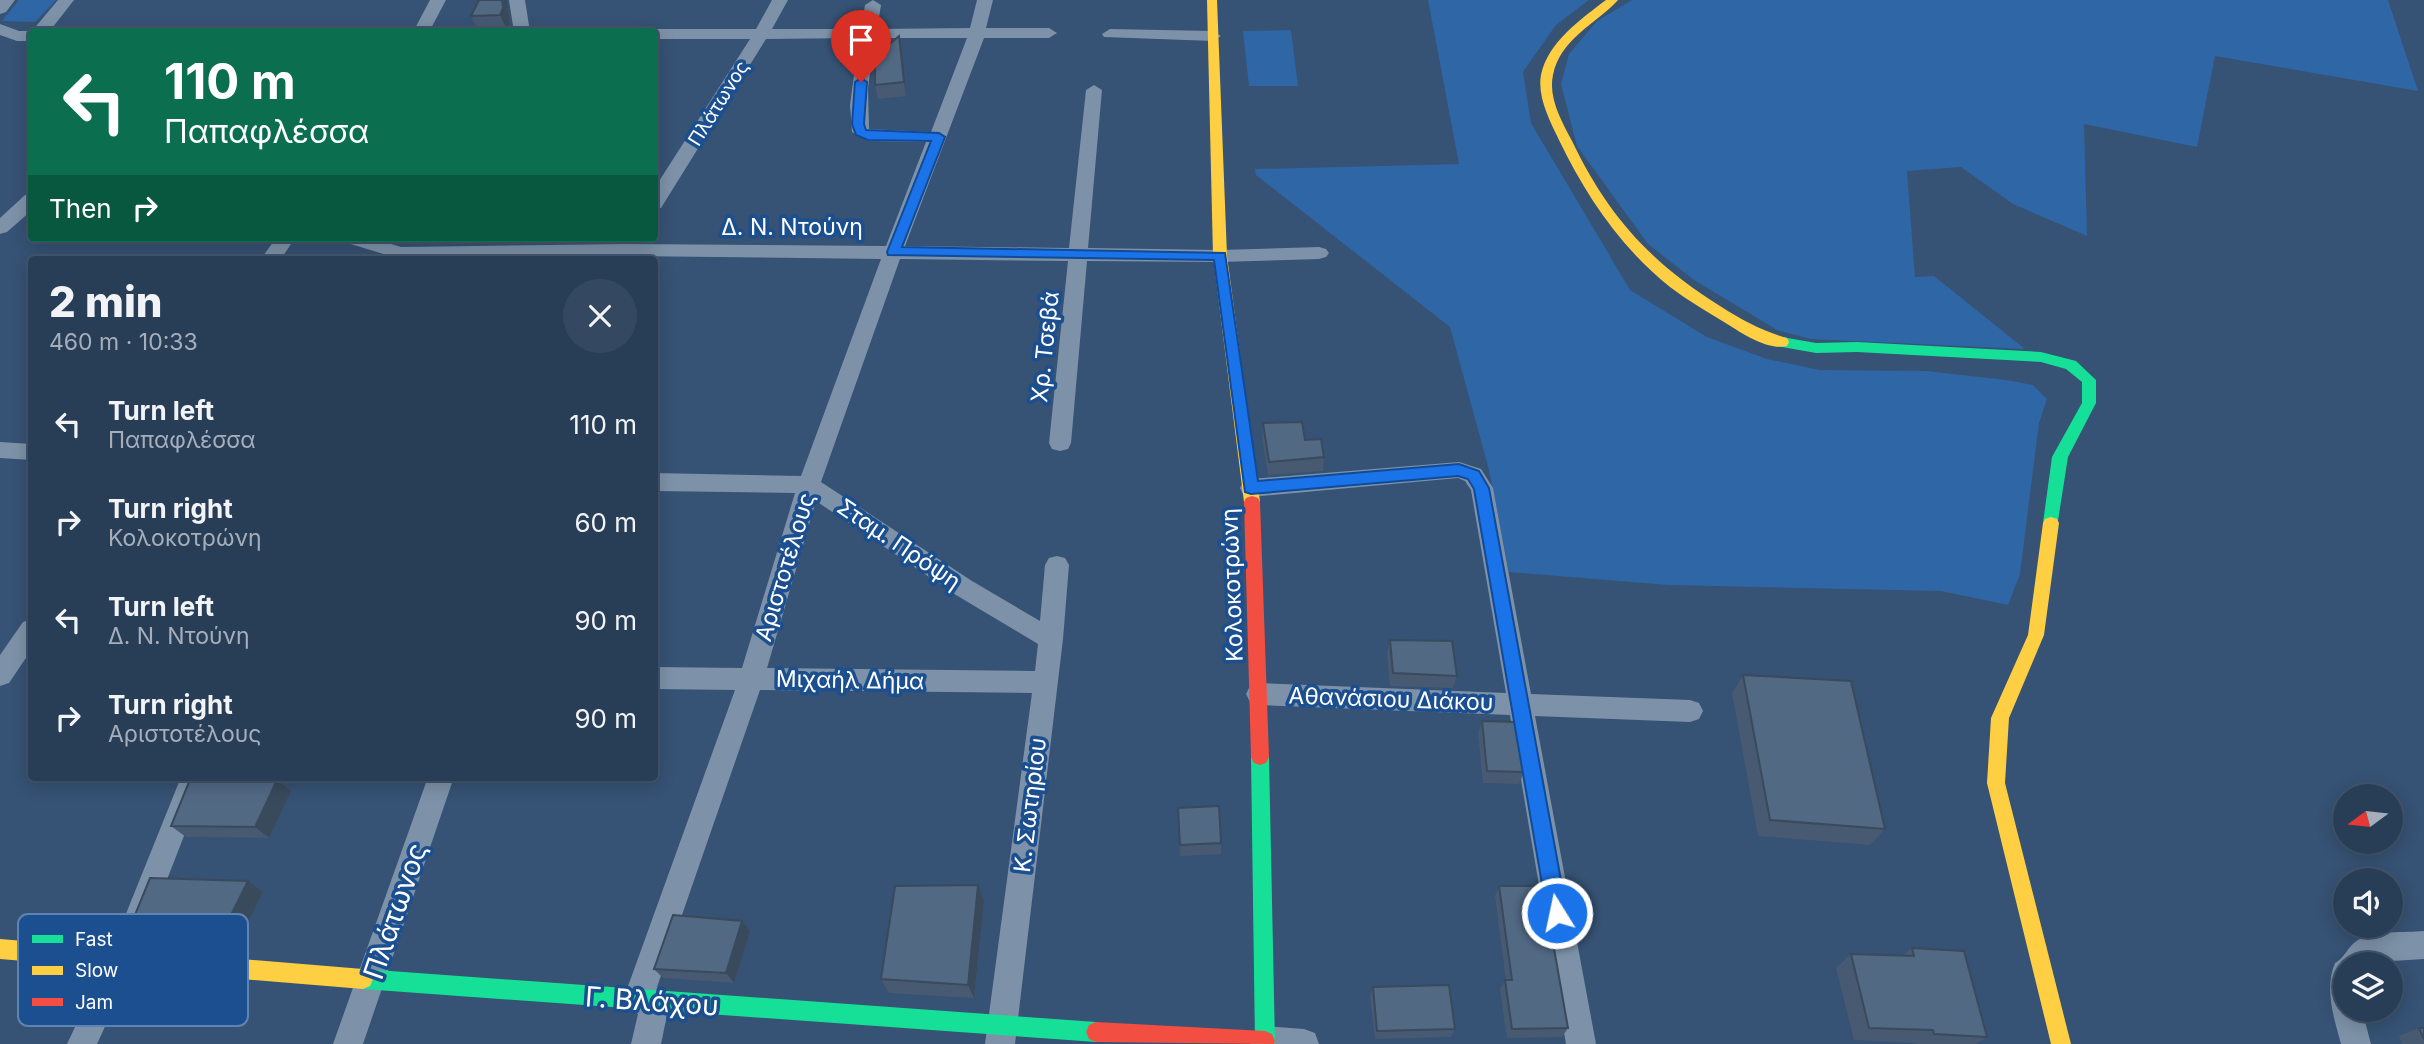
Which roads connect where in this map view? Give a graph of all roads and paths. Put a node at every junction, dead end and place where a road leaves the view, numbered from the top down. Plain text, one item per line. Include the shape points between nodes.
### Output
1 (7, 0) edge
2 (65, 0) edge
3 (438, 0) edge
4 (517, 0) edge
5 (780, 0) edge
6 (985, 0) edge
7 (1212, 0) edge
8 (1613, 0) edge
9 (873, 5) dead end
10 (0, 9) edge
11 (43, 28) edge
12 (423, 28) edge
13 (521, 28) edge
14 (0, 29) edge
15 (1049, 33) dead end
16 (658, 34) edge
17 (761, 34) junction
18 (977, 34) junction
19 (1110, 34) dead end
20 (869, 35) junction
21 (24, 36) edge
22 (1213, 36) junction
23 (0, 52) edge
24 (1094, 90) dead end
25 (939, 137) junction
26 (658, 198) edge
27 (28, 203) edge
28 (0, 228) edge
29 (369, 242) edge
30 (627, 249) edge
31 (405, 250) edge
32 (893, 252) junction
33 (1319, 253) dead end
34 (1078, 256) junction
35 (1220, 256) junction
36 (1060, 443) dead end
37 (0, 450) edge
38 (28, 453) edge
39 (658, 482) edge
40 (809, 485) junction
41 (1251, 488) junction
42 (1057, 565) dead end
43 (28, 634) edge
44 (1051, 639) junction
45 (28, 662) edge
46 (2, 670) edge
47 (658, 678) edge
48 (751, 679) junction
49 (1045, 682) junction
50 (1259, 694) junction
51 (1518, 704) junction
52 (1690, 710) dead end
53 (192, 781) edge
54 (440, 781) edge
55 (140, 914) edge
56 (2424, 945) edge
57 (0, 948) edge
58 (18, 950) edge
59 (2365, 952) edge
60 (248, 970) edge
61 (371, 980) junction
62 (646, 1000) junction
63 (2350, 1022) edge
64 (90, 1026) edge
65 (1001, 1036) edge
66 (1265, 1043) edge
67 (82, 1044) edge
68 (348, 1044) edge
69 (646, 1044) edge
70 (1304, 1044) edge
71 (1581, 1044) edge
72 (2061, 1044) edge
73 (2356, 1044) edge

1 - 10 street
2 - 11 street
3 - 12 street
4 - 13 street
5 - 17 street, Πλάτωνος
6 - 18 street, Αριστοτέλους
7 - 22 street, Κολοκοτρώνη
8 - 72 street via 1577,26 1562,46 1546,74 1548,102 1573,157 1601,202 1631,243 1675,284 1768,340 1816,348 2041,357 2071,365 2089,380 2089,403 2060,457 2036,635 2000,718 1996,783
9 - 20 street
14 - 21 street
15 - 18 street
16 - 17 street
17 - 20 street
17 - 26 street, Πλάτωνος
18 - 20 street
18 - 25 street, Αριστοτέλους
19 - 22 street
20 - 25 street via 860,92 861,132 868,136
21 - 23 street
22 - 35 street, Κολοκοτρώνη
24 - 34 street, Χρ. Τσεβά
25 - 32 street, Αριστοτέλους
27 - 28 street
29 - 31 street, Δ. Ν. Ντούνη
30 - 31 street, Δ. Ν. Ντούνη
30 - 32 street, Δ. Ν. Ντούνη
32 - 34 street, Δ. Ν. Ντούνη
32 - 40 street, Αριστοτέλους
33 - 35 street, Δ. Ν. Ντούνη
34 - 35 street, Δ. Ν. Ντούνη
34 - 36 street, Χρ. Τσεβά
35 - 41 street, Κολοκοτρώνη
37 - 38 street
39 - 40 street
40 - 44 street, Σταμ. Πρόψη via 964,588
40 - 48 street, Αριστοτέλους
41 - 50 street, Κολοκοτρώνη
41 - 51 street via 1459,470 1473,475 1482,488
42 - 44 street, Κ. Σωτηρίου
43 - 46 street
44 - 49 street, Κ. Σωτηρίου
45 - 46 street
47 - 48 street, Μιχαήλ Δήμα
48 - 49 street, Μιχαήλ Δήμα
48 - 62 street, Αριστοτέλους
49 - 65 street, Κ. Σωτηρίου
50 - 51 street, Αθανάσιου Διάκου
50 - 66 street, Κολοκοτρώνη
51 - 52 street, Αθανάσιου Διάκου
51 - 71 street
53 - 55 street
54 - 61 street, Πλάτωνος
56 - 59 street
57 - 58 street, Γ. Βλάχου
60 - 61 street, Γ. Βλάχου
61 - 62 street, Γ. Βλάχου
61 - 68 street, Πλάτωνος
62 - 65 street, Γ. Βλάχου
62 - 69 street, Αριστοτέλους
63 - 73 street
64 - 67 street
65 - 66 street, Γ. Βλάχου
66 - 70 street, Γ. Βλάχου

